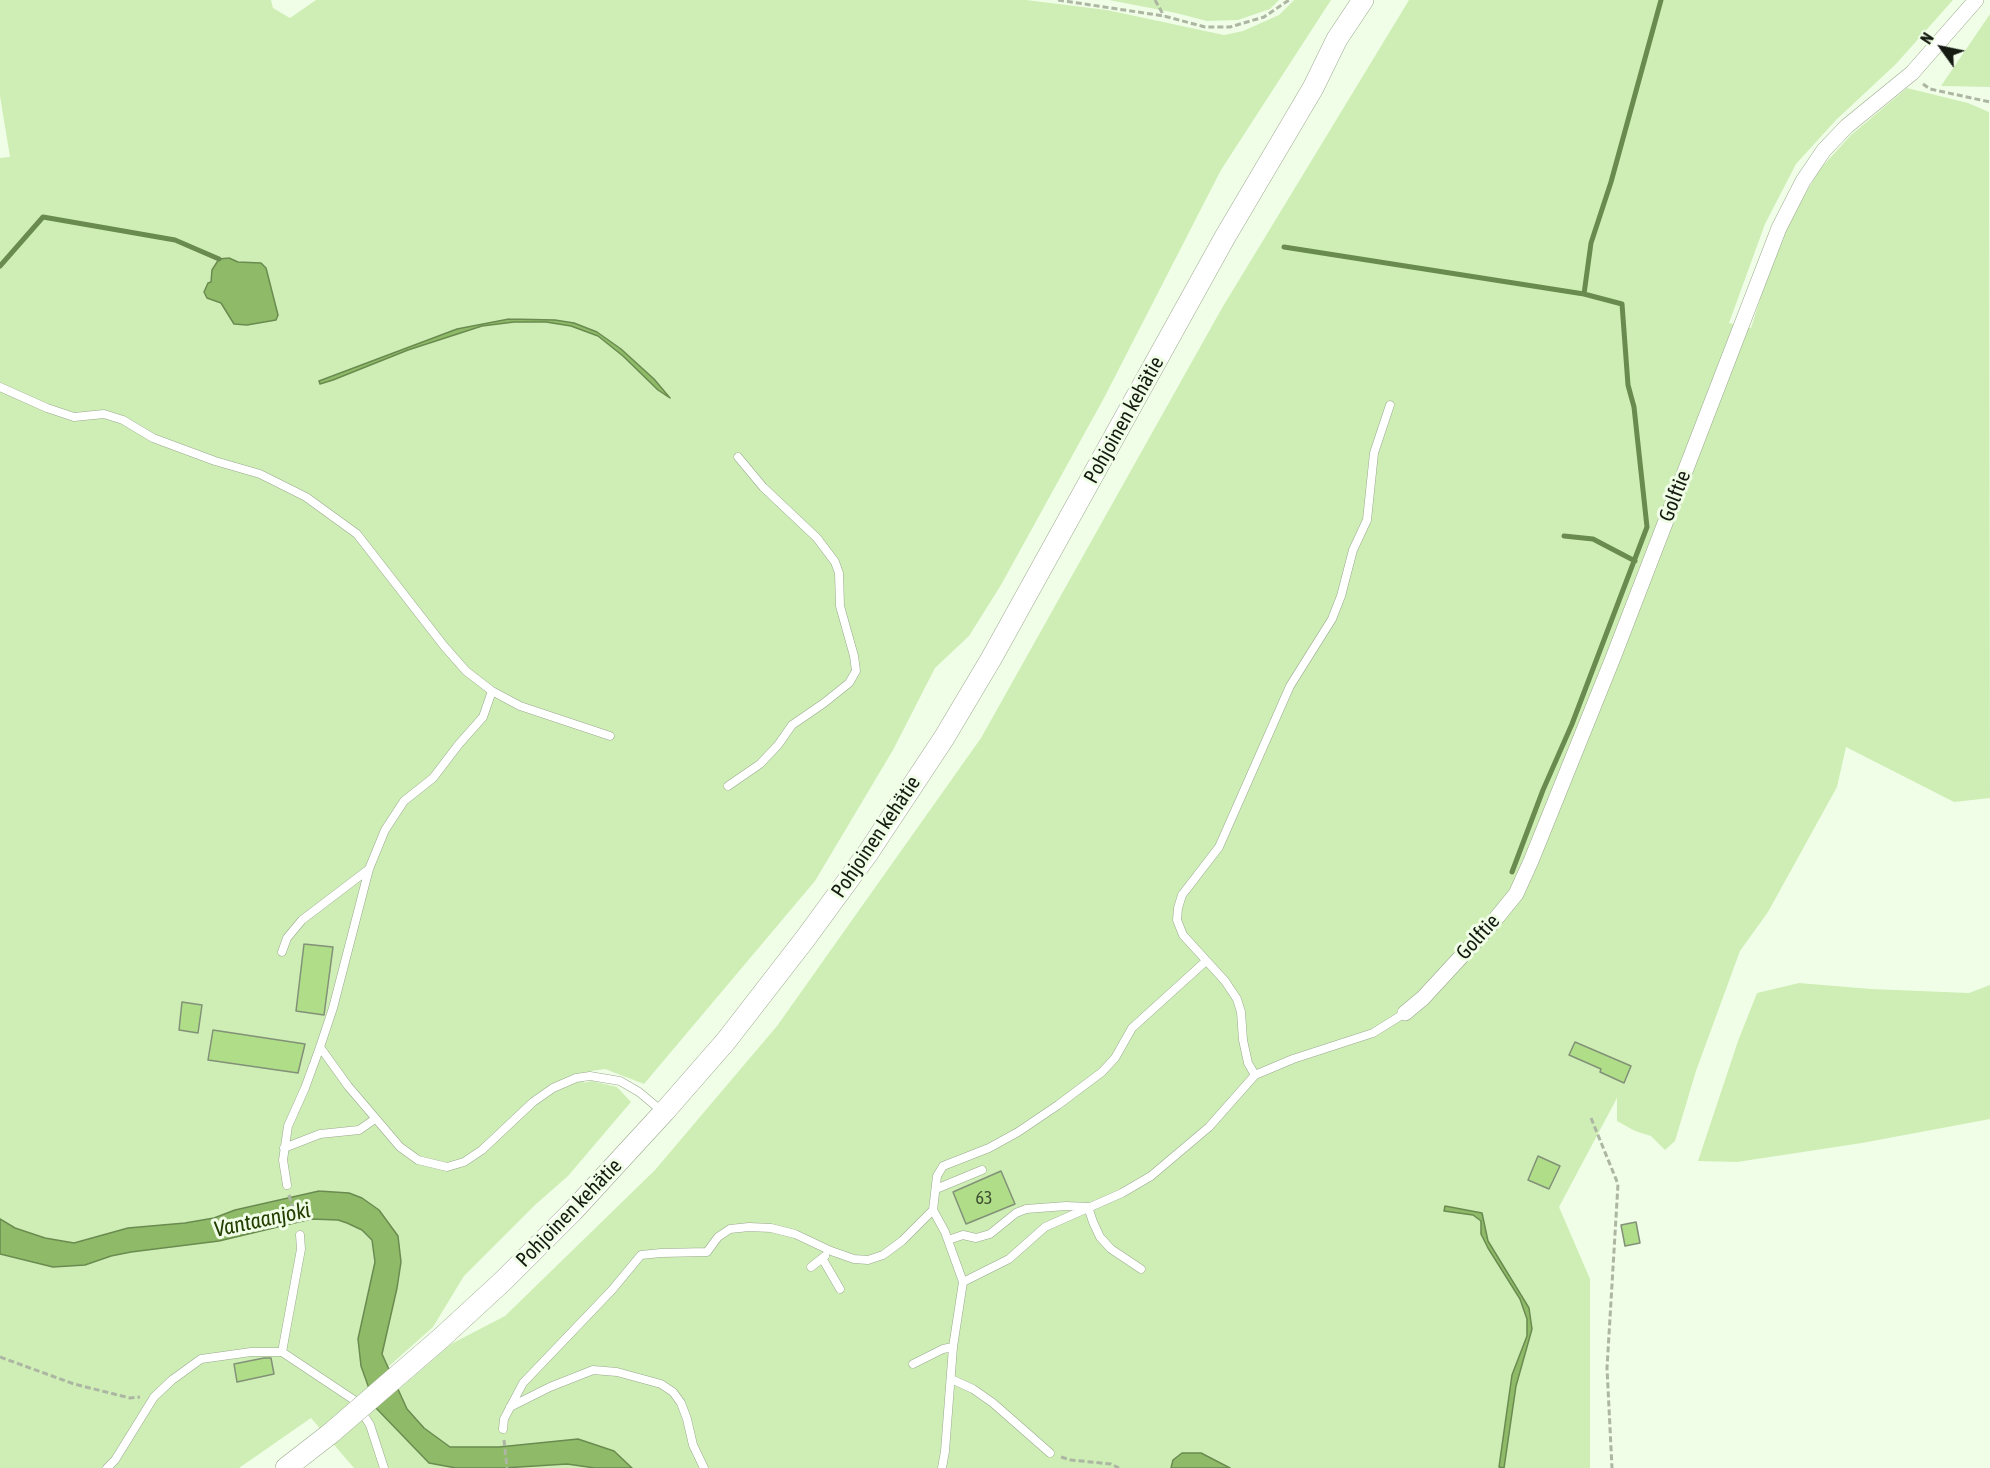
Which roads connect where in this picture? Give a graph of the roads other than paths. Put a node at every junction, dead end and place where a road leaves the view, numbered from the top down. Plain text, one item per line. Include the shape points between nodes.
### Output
1 (1363, 0) edge
2 (1376, 0) edge
3 (1976, 0) edge
4 (1313, 88) junction
5 (0, 387) edge
6 (1390, 405) dead end
7 (738, 457) dead end
8 (492, 691) junction
9 (610, 736) dead end
10 (728, 786) dead end
11 (369, 869) junction
12 (282, 952) dead end
13 (1206, 961) junction
14 (1405, 1014) joint
15 (320, 1047) junction
16 (1255, 1075) junction
17 (664, 1112) junction
18 (375, 1119) junction
19 (284, 1148) junction
20 (982, 1170) dead end
21 (287, 1185) road end
22 (936, 1189) junction
23 (1088, 1207) junction
24 (933, 1210) junction
25 (300, 1235) road end
26 (948, 1240) junction
27 (831, 1251) junction
28 (822, 1258) junction
29 (811, 1267) dead end
30 (1141, 1269) dead end
31 (963, 1282) junction
32 (840, 1289) dead end
33 (953, 1347) junction
34 (282, 1353) junction
35 (913, 1364) dead end
36 (951, 1379) junction
37 (510, 1407) junction
38 (503, 1429) road end
39 (1050, 1453) road end
40 (107, 1468) edge
41 (286, 1468) edge
42 (384, 1468) edge
43 (704, 1468) edge
44 (942, 1468) edge

1 - 4 main road, Pohjoinen kehätie via 1337,39
2 - 4 main road, Pohjoinen kehätie
3 - 14 street, Golftie via 1912,74 1847,126 1824,150 1803,181 1779,228 1609,669 1516,894
4 - 17 main road, Pohjoinen kehätie via 944,738 805,939 726,1041
5 - 8 lane via 74,417 104,414 123,420 153,438 260,474 306,497 357,534 444,646 466,671
6 - 13 lane via 1374,453 1367,520 1353,550 1332,619 1290,686 1219,847 1182,895 1177,920 1183,935
7 - 10 lane via 835,562 840,606 856,671 849,683 792,725 760,764
8 - 9 lane via 520,706
8 - 11 lane via 483,717 433,778 404,801 385,830
11 - 12 lane via 302,920
11 - 15 lane
13 - 16 lane via 1237,999 1248,1063
13 - 22 lane via 1132,1028 1102,1072 1018,1132 943,1166
14 - 16 lane via 1373,1033
15 - 18 lane
15 - 19 lane via 288,1126
16 - 23 lane via 1209,1127 1151,1176
17 - 18 lane via 620,1081 576,1078 533,1102 482,1150 447,1167 418,1160 400,1147
17 - 41 main road, Pohjoinen kehätie, bridge via 503,1281
18 - 19 lane via 359,1130 320,1134
19 - 21 lane
20 - 22 lane
22 - 24 lane
23 - 26 lane via 1026,1209 990,1234 976,1238 963,1234
23 - 30 lane via 1100,1237
23 - 31 lane via 1045,1227 1009,1258
24 - 26 lane
24 - 27 lane via 883,1255 854,1259
25 - 34 lane via 301,1249
26 - 31 lane
27 - 28 lane
27 - 37 lane via 795,1234 749,1227 730,1229 707,1251 641,1256 523,1383
28 - 29 lane
28 - 32 lane
31 - 33 lane
33 - 35 lane
33 - 36 lane
34 - 40 lane via 251,1352 201,1359 154,1397
34 - 42 lane via 354,1400 370,1425
36 - 39 lane via 993,1403
36 - 44 lane
37 - 38 lane
37 - 43 lane via 593,1370 661,1384 681,1403

